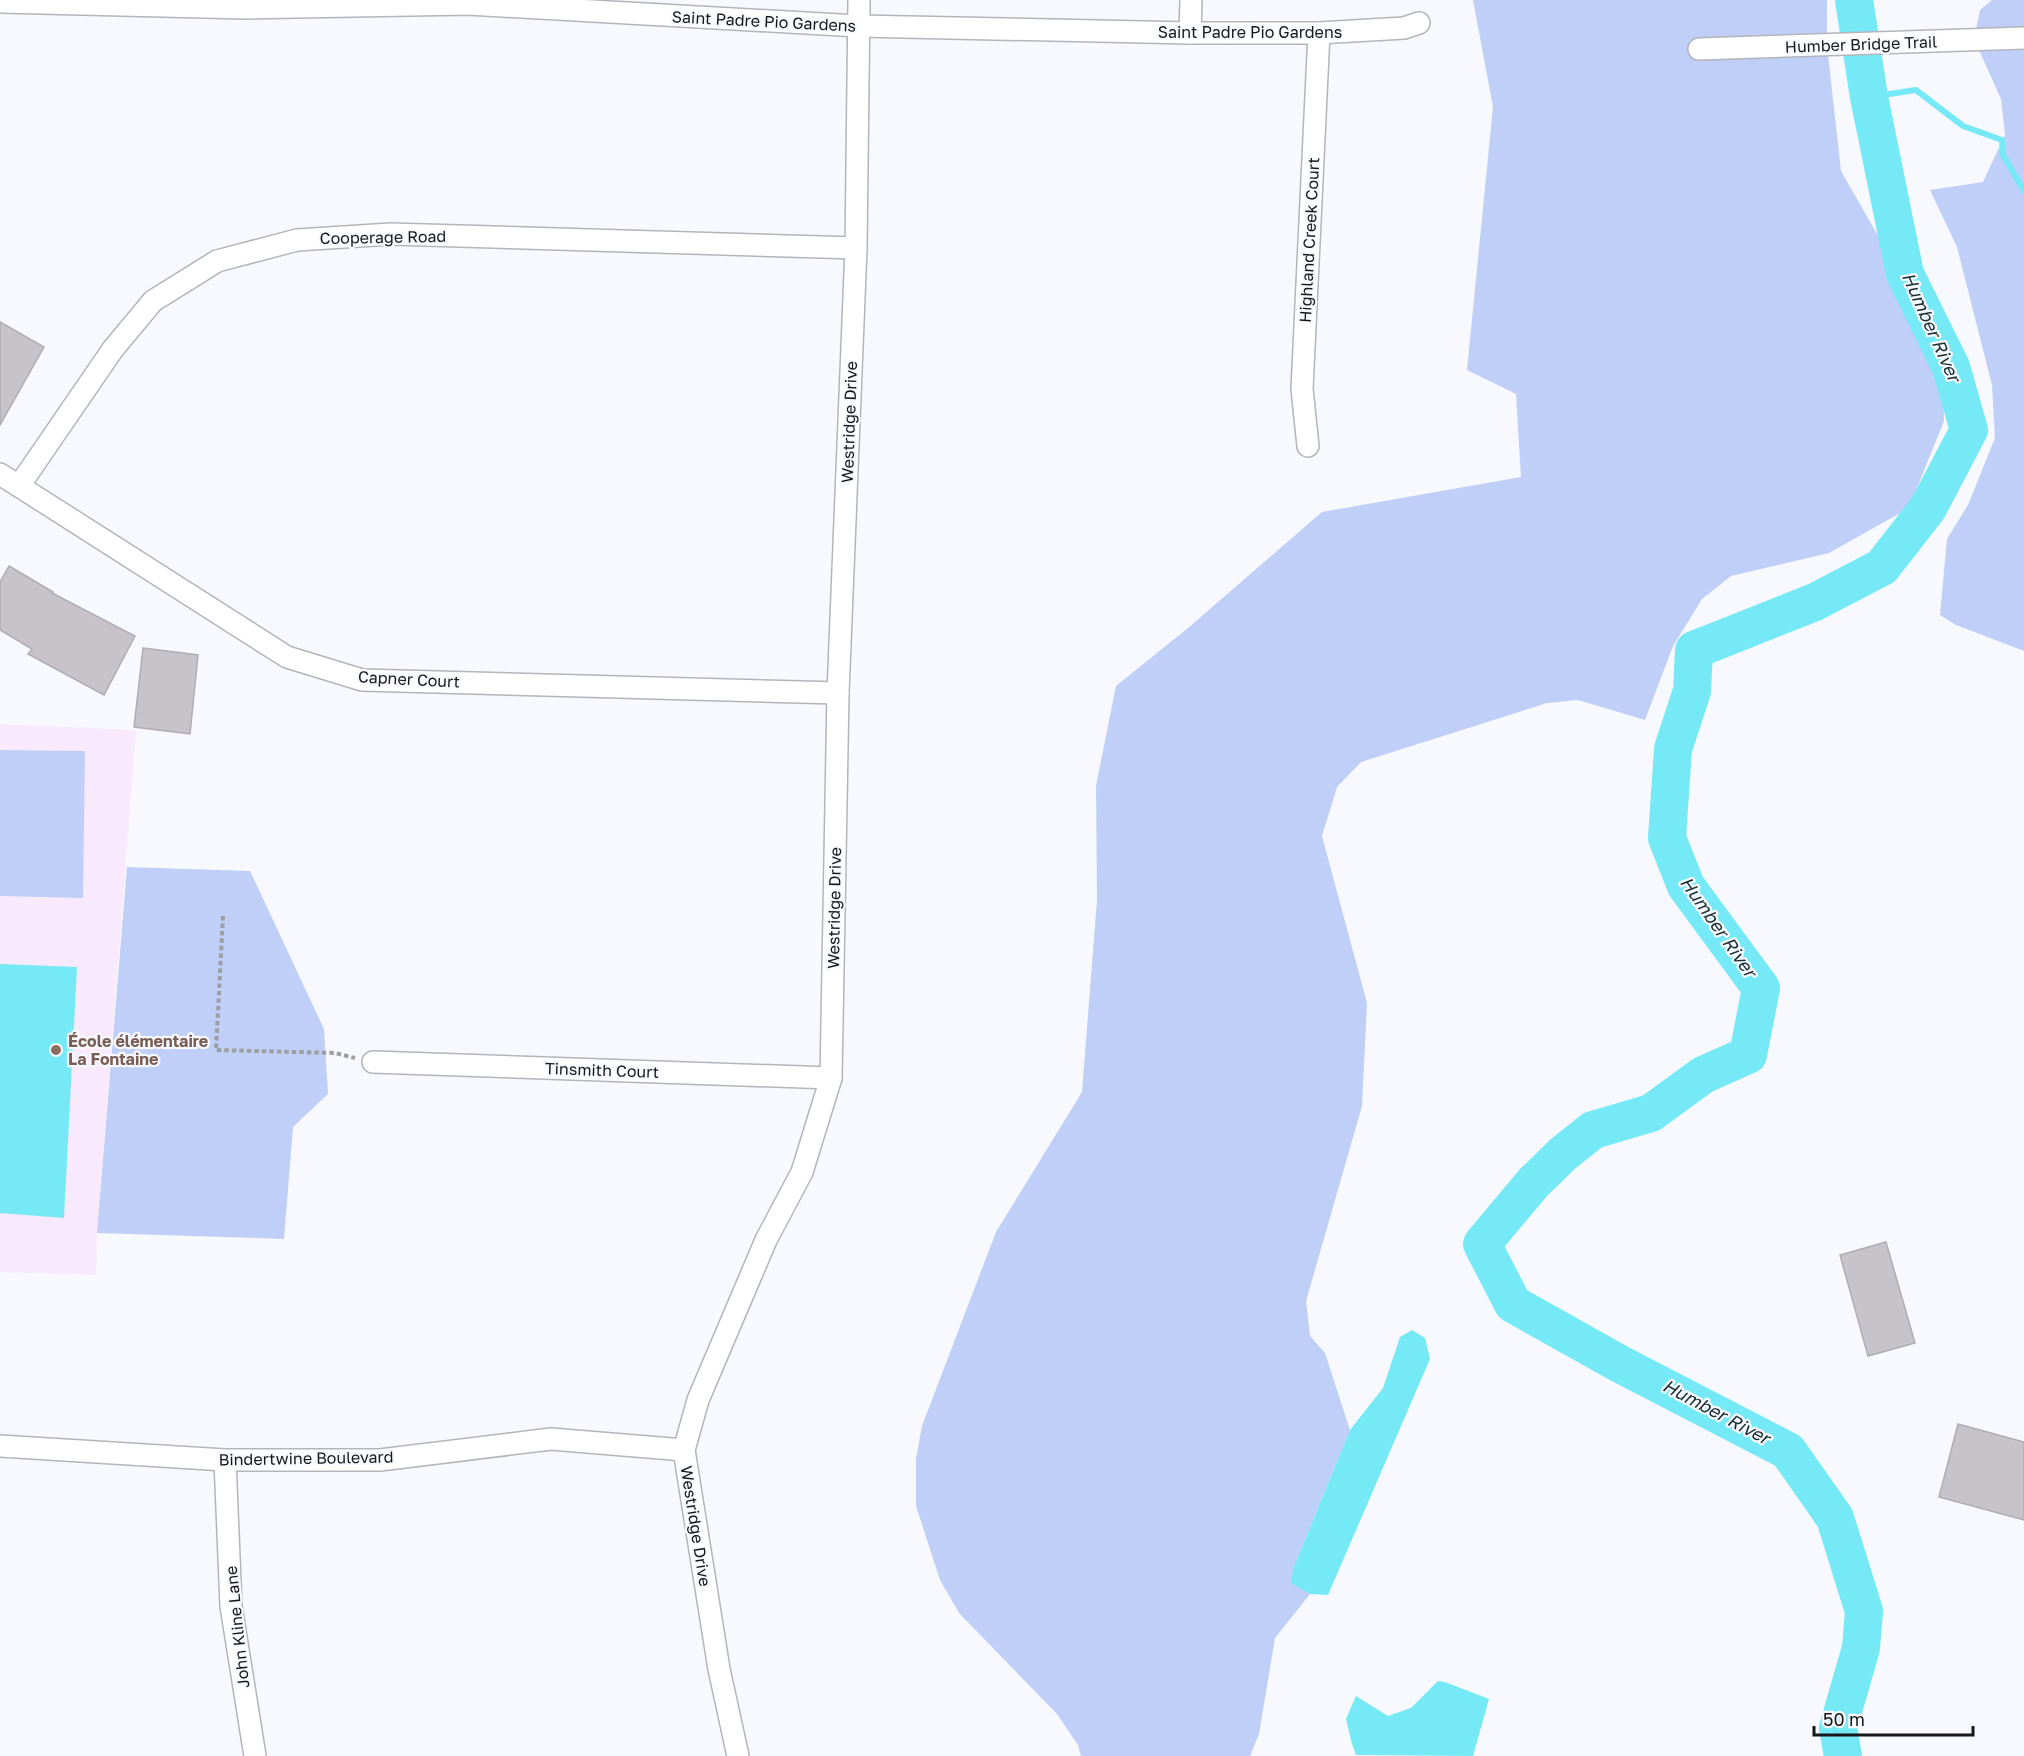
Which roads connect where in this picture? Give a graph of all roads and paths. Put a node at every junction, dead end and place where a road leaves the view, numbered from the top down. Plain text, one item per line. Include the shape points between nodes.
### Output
1 (859, 0) edge
2 (1191, 0) edge
3 (0, 2) edge
4 (468, 2) edge
5 (1419, 23) dead end
6 (858, 26) junction
7 (1190, 33) junction
8 (1319, 33) junction
9 (2024, 38) edge
10 (1699, 49) dead end
11 (856, 248) junction
12 (1308, 446) dead end
13 (0, 474) edge
14 (19, 486) junction
15 (838, 693) junction
16 (223, 916) dead end
17 (373, 1062) joint
18 (831, 1078) junction
19 (0, 1446) edge
20 (684, 1450) junction
21 (225, 1460) junction
22 (255, 1756) edge
23 (738, 1756) edge

1 - 6 street, Westridge Drive
2 - 7 street
3 - 4 street, Saint Padre Pio Gardens via 244,8
4 - 6 street, Saint Padre Pio Gardens
5 - 8 street, Saint Padre Pio Gardens via 1404,28
6 - 7 street, Saint Padre Pio Gardens
6 - 11 street, Westridge Drive
7 - 8 street, Saint Padre Pio Gardens
8 - 12 street, Highland Creek Court via 1302,389
9 - 10 street, Humber Bridge Trail
11 - 14 street, Cooperage Road via 391,234 297,240 217,261 153,301 113,349
11 - 15 street, Westridge Drive
13 - 14 street, Capner Court
14 - 15 street, Capner Court via 287,657 362,680
15 - 18 street, Westridge Drive
16 - 17 path via 216,1050 335,1053
17 - 18 street, Tinsmith Court
18 - 20 street, Westridge Drive via 802,1172 766,1240 698,1400
19 - 21 street, Bindertwine Boulevard
20 - 21 street, Bindertwine Boulevard via 551,1439 380,1460
20 - 23 street, Westridge Drive via 719,1669
21 - 22 street, John Kline Lane via 231,1606

